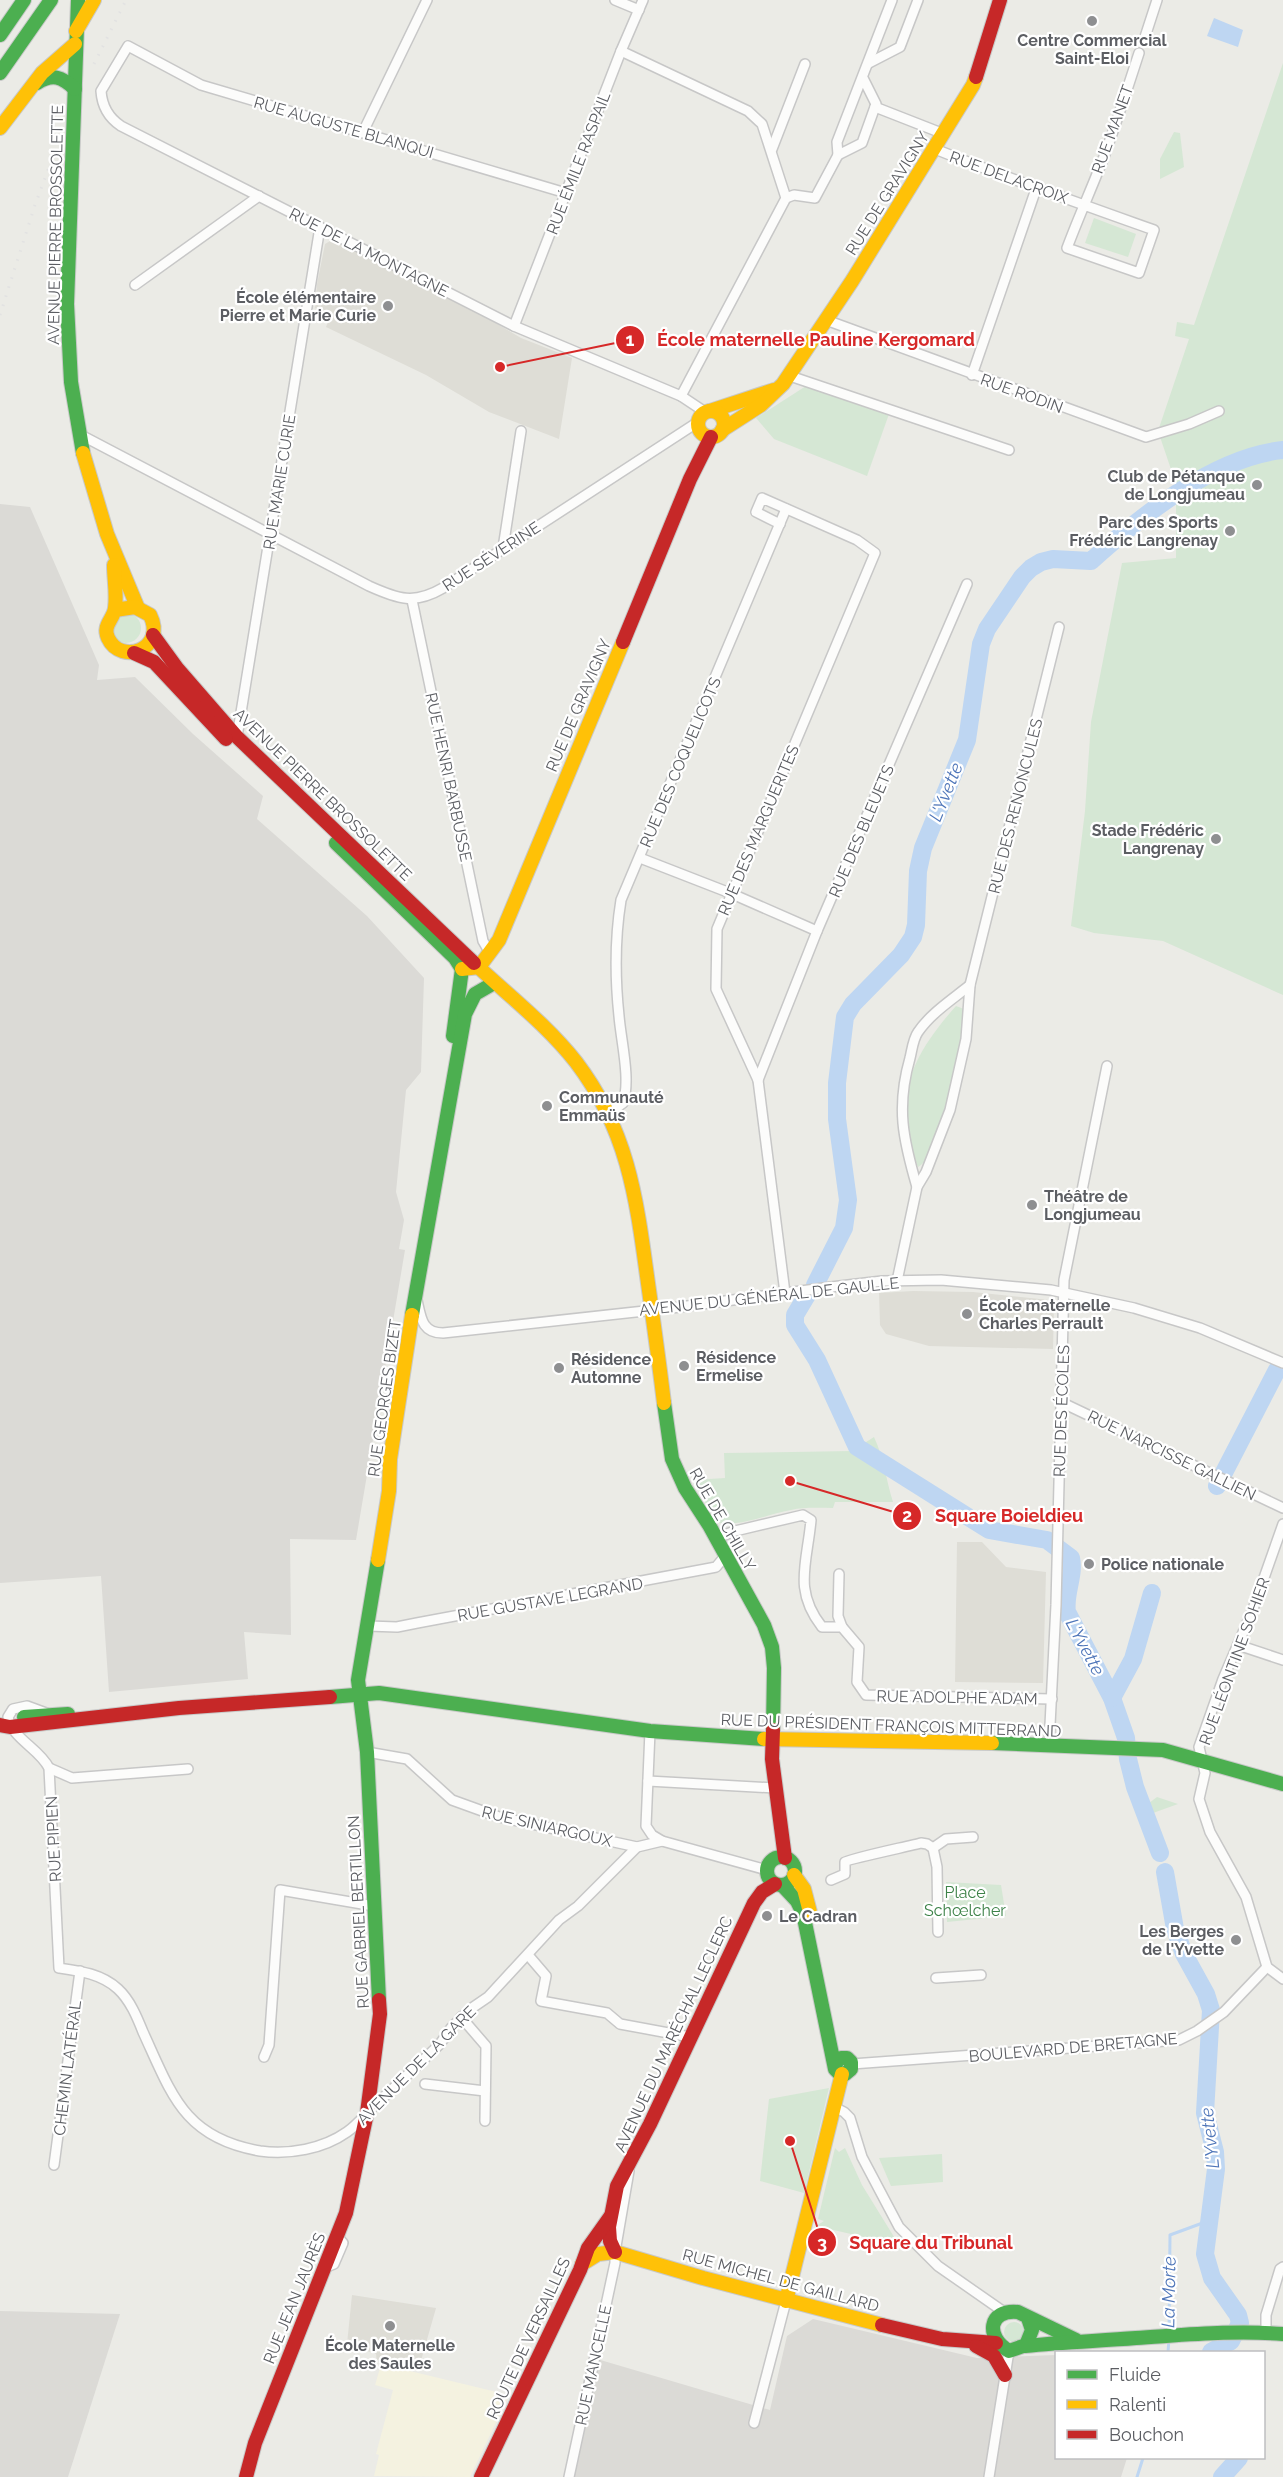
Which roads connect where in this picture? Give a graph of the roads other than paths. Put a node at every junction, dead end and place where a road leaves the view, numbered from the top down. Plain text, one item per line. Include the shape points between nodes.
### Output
1 (24, 0) edge
2 (51, 0) edge
3 (78, 0) edge
4 (94, 0) edge
5 (427, 0) edge
6 (615, 0) edge
7 (643, 0) edge
8 (892, 0) edge
9 (918, 0) edge
10 (1000, 0) edge
11 (1157, 0) edge
12 (639, 10) junction
13 (0, 35) edge
14 (76, 37) junction
15 (1144, 40) dead end
16 (128, 46) joint
17 (621, 51) junction
18 (1139, 53) dead end
19 (869, 63) junction
20 (805, 64) dead end
21 (0, 73) edge
22 (863, 78) junction
23 (32, 87) junction
24 (75, 89) junction
25 (875, 107) junction
26 (0, 128) edge
27 (363, 132) junction
28 (944, 134) junction
29 (772, 149) junction
30 (935, 149) junction
31 (838, 155) junction
32 (1036, 189) junction
33 (566, 193) junction
34 (259, 196) junction
35 (786, 198) junction
36 (1084, 204) junction
37 (320, 227) junction
38 (135, 285) dead end
39 (825, 320) junction
40 (514, 326) junction
41 (972, 375) junction
42 (790, 376) junction
43 (776, 389) junction
44 (681, 396) junction
45 (1219, 411) dead end
46 (704, 415) junction
47 (520, 431) dead end
48 (79, 434) junction
49 (716, 434) junction
50 (1010, 450) dead end
51 (786, 509) junction
52 (780, 524) junction
53 (271, 534) junction
54 (503, 548) junction
55 (113, 554) junction
56 (967, 584) dead end
57 (412, 600) junction
58 (137, 606) junction
59 (116, 610) junction
60 (1059, 627) dead end
61 (153, 635) junction
62 (134, 653) junction
63 (237, 737) junction
64 (640, 858) junction
65 (730, 893) junction
66 (818, 931) junction
67 (490, 953) junction
68 (480, 967) junction
69 (462, 969) junction
70 (494, 983) junction
71 (970, 985) junction
72 (1107, 1066) dead end
73 (758, 1080) junction
74 (447, 1106) junction
75 (608, 1114) junction
76 (917, 1187) junction
77 (897, 1281) junction
78 (785, 1293) junction
79 (1064, 1293) junction
80 (416, 1294) junction
81 (651, 1310) junction
82 (1283, 1363) edge
83 (1060, 1404) junction
84 (1283, 1508) edge
85 (1283, 1524) edge
86 (716, 1538) junction
87 (726, 1555) junction
88 (839, 1574) dead end
89 (368, 1626) junction
90 (842, 1627) junction
91 (1238, 1645) junction
92 (1283, 1660) edge
93 (359, 1694) junction
94 (1052, 1699) junction
95 (5, 1724) edge
96 (650, 1731) junction
97 (772, 1740) junction
98 (1049, 1744) junction
99 (367, 1752) junction
100 (1204, 1763) junction
101 (49, 1768) junction
102 (188, 1769) dead end
103 (648, 1781) junction
104 (1283, 1784) edge
105 (775, 1788) junction
106 (973, 1837) dead end
107 (662, 1841) junction
108 (637, 1847) junction
109 (933, 1848) junction
110 (785, 1858) junction
111 (794, 1875) junction
112 (773, 1878) junction
113 (831, 1880) dead end
114 (374, 1906) junction
115 (938, 1932) dead end
116 (528, 1955) junction
117 (1267, 1967) junction
118 (59, 1968) joint
119 (80, 1971) junction
120 (981, 1975) dead end
121 (936, 1978) dead end
122 (1283, 1979) edge
123 (461, 2018) junction
124 (690, 2037) junction
125 (264, 2057) dead end
126 (843, 2065) junction
127 (425, 2084) dead end
128 (485, 2091) junction
129 (834, 2107) junction
130 (367, 2113) junction
131 (485, 2121) dead end
132 (363, 2128) joint
133 (630, 2163) junction
134 (54, 2165) dead end
135 (610, 2217) junction
136 (615, 2252) junction
137 (582, 2264) junction
138 (1283, 2267) edge
139 (786, 2301) junction
140 (1004, 2312) junction
141 (1028, 2318) junction
142 (1266, 2333) junction
143 (1283, 2334) edge
144 (994, 2337) junction
145 (1076, 2340) junction
146 (974, 2345) junction
147 (1025, 2346) junction
148 (1009, 2351) junction
149 (1005, 2375) junction
150 (754, 2423) dead end
151 (246, 2477) edge
152 (481, 2477) edge
153 (569, 2477) edge
154 (989, 2477) edge

1 - 13 main road
2 - 21 main road
3 - 14 main road, AVENUE PIERRE BROSSOLETTE
4 - 14 main road
5 - 27 street
6 - 12 street
7 - 12 street, RUE ÉMILE RASPAIL
8 - 19 street
9 - 19 street via 900,47
10 - 28 main road, RUE DE GRAVIGNY via 973,85
11 - 15 street
12 - 17 street, RUE ÉMILE RASPAIL
14 - 23 main road
14 - 24 main road, AVENUE PIERRE BROSSOLETTE
16 - 27 street, RUE AUGUSTE BLANQUI via 201,85
16 - 34 street, RUE DE LA MONTAGNE via 101,91 112,120
17 - 29 street via 748,111 762,124
17 - 33 street, RUE ÉMILE RASPAIL
18 - 36 street, RUE MANET
19 - 22 street
20 - 29 street
22 - 25 street
22 - 31 street via 837,142
23 - 24 main road via 46,76 54,76
23 - 26 main road
24 - 48 main road, AVENUE PIERRE BROSSOLETTE via 66,305
25 - 28 street
25 - 31 street via 862,143
27 - 33 street, RUE AUGUSTE BLANQUI
28 - 30 main road, RUE DE GRAVIGNY
29 - 35 street
30 - 32 street, RUE DELACROIX
30 - 39 main road, RUE DE GRAVIGNY
31 - 35 street via 815,198
32 - 36 street, RUE DELACROIX
32 - 41 street
33 - 40 street, RUE ÉMILE RASPAIL
34 - 37 street, RUE DE LA MONTAGNE
34 - 38 street
35 - 44 street
36 - 36 street, RUE DELACROIX via 1067,248 1139,273 1154,230
37 - 40 street, RUE DE LA MONTAGNE
37 - 53 street, RUE MARIE CURIE
39 - 41 street, RUE RODIN
39 - 42 main road, RUE DE GRAVIGNY
40 - 44 street, RUE DE LA MONTAGNE
41 - 45 street, RUE RODIN via 1146,437
42 - 43 main road, RUE DE GRAVIGNY
42 - 50 street
43 - 46 main road, RUE DE GRAVIGNY
43 - 49 main road, RUE DE GRAVIGNY via 761,405
44 - 46 street, RUE DE LA MONTAGNE
46 - 49 main road via 703,434
46 - 49 main road via 717,413 723,419
46 - 54 street, RUE SÉVERINE
47 - 54 street
48 - 53 street
48 - 55 main road, AVENUE PIERRE BROSSOLETTE via 90,484
49 - 67 main road, RUE DE GRAVIGNY via 690,479 499,940
51 - 52 street, RUE DES COQUELICOTS
51 - 52 street via 762,498 756,512
51 - 65 street, RUE DES MARGUERITES via 856,540 875,553
52 - 64 street, RUE DES COQUELICOTS
53 - 57 street via 369,586 395,598
53 - 63 street, RUE MARIE CURIE
54 - 57 street, RUE SÉVERINE via 432,595
55 - 58 main road, AVENUE PIERRE BROSSOLETTE
55 - 59 main road, AVENUE PIERRE BROSSOLETTE
56 - 66 street, RUE DES BLEUETS
57 - 67 street, RUE HENRI BARBUSSE via 483,941
58 - 59 main road via 126,605
58 - 61 main road, AVENUE PIERRE BROSSOLETTE via 150,615
59 - 62 main road, AVENUE PIERRE BROSSOLETTE via 108,618 109,641 116,649
60 - 71 street, RUE DES RENONCULES
61 - 62 main road via 144,649
61 - 63 main road, AVENUE PIERRE BROSSOLETTE
62 - 69 main road, AVENUE PIERRE BROSSOLETTE via 154,662 233,746
63 - 68 main road, AVENUE PIERRE BROSSOLETTE
64 - 65 street
64 - 75 street, RUE DES COQUELICOTS via 621,900 619,918 617,993 626,1096 619,1108
65 - 66 street
65 - 73 street, RUE DES MARGUERITES via 717,929 716,989
66 - 73 street, RUE DES BLEUETS
67 - 68 main road, RUE DE GRAVIGNY
68 - 69 main road
68 - 70 main road, AVENUE PIERRE BROSSOLETTE
69 - 74 main road, RUE GEORGES BIZET
70 - 74 main road, RUE GEORGES BIZET via 477,989 470,999
70 - 75 main road, AVENUE PIERRE BROSSOLETTE via 572,1058
71 - 76 street, RUE DES RENONCULES via 966,1039 950,1110
71 - 76 street, RUE DES RENONCULES via 917,1033 905,1073 901,1113 904,1142
72 - 79 street, RUE DES ÉCOLES via 1073,1226
73 - 78 street, RUE DES MARGUERITES
74 - 80 main road, RUE GEORGES BIZET
75 - 81 main road, RUE DE CHILLY via 625,1153 636,1196
76 - 77 street, RUE DES RENONCULES
77 - 78 street, AVENUE DU GÉNÉRAL DE GAULLE
77 - 79 street, AVENUE DU GÉNÉRAL DE GAULLE via 976,1282
78 - 81 street, AVENUE DU GÉNÉRAL DE GAULLE
79 - 82 street, AVENUE DU GÉNÉRAL DE GAULLE via 1158,1314
79 - 83 street, RUE DES ÉCOLES
80 - 81 street, AVENUE DU GÉNÉRAL DE GAULLE via 426,1329 439,1334
80 - 89 main road, RUE GEORGES BIZET
81 - 86 main road, RUE DE CHILLY via 672,1459
83 - 84 street, RUE NARCISSE GALLIEN
83 - 94 street, RUE DES ÉCOLES
85 - 91 street, RUE LÉONTINE SOHIER
86 - 87 main road, RUE DE CHILLY
86 - 90 street via 803,1515 811,1520 803,1579 807,1603 822,1627
87 - 89 street, RUE GUSTAVE LEGRAND via 716,1567 690,1573 397,1627
87 - 97 main road, RUE DE CHILLY via 772,1647
88 - 90 street, RUE ADOLPHE ADAM via 838,1616
89 - 93 main road, RUE GEORGES BIZET
90 - 94 street, RUE ADOLPHE ADAM via 859,1647 856,1682 866,1695
91 - 92 street
91 - 100 street, RUE LÉONTINE SOHIER via 1199,1747
93 - 95 main road, RUE DU PRÉSIDENT FRANÇOIS MITTERRAND
93 - 96 main road, RUE DU PRÉSIDENT FRANÇOIS MITTERRAND via 425,1698
93 - 99 main road, RUE GABRIEL BERTILLON
94 - 98 street, RUE DES ÉCOLES
95 - 101 street
96 - 97 main road, RUE DU PRÉSIDENT FRANÇOIS MITTERRAND
96 - 103 street
97 - 98 main road, RUE DU PRÉSIDENT FRANÇOIS MITTERRAND
97 - 105 main road
98 - 100 main road, RUE DU PRÉSIDENT FRANÇOIS MITTERRAND via 1163,1750
99 - 108 street, RUE SINIARGOUX via 407,1759 452,1800 499,1817
99 - 114 main road, RUE GABRIEL BERTILLON
100 - 104 main road, RUE DU PRÉSIDENT FRANÇOIS MITTERRAND
100 - 117 street, RUE LÉONTINE SOHIER via 1200,1803 1210,1832 1246,1897
101 - 102 street via 72,1778
101 - 118 street, RUE PIPIEN
103 - 105 street
103 - 107 street via 646,1826
105 - 110 main road
106 - 109 street via 946,1839
107 - 108 street
107 - 112 street
108 - 116 street, AVENUE DE LA GARE via 559,1920
109 - 113 street via 921,1842 868,1857 852,1857 845,1862 845,1874
109 - 115 street
110 - 111 main road via 792,1864
110 - 112 main road via 771,1862
111 - 112 main road via 790,1882
111 - 126 main road via 806,1895
112 - 124 main road, AVENUE DU MARÉCHAL LECLERC via 761,1877 754,1903
112 - 126 main road via 798,1901 803,1913
114 - 125 street via 280,1890 269,2045
114 - 130 main road, RUE GABRIEL BERTILLON via 380,2014
116 - 123 street, AVENUE DE LA GARE via 488,1997
116 - 124 street via 546,1976 541,2001 607,2013 620,2024
117 - 122 street
117 - 126 street, BOULEVARD DE BRETAGNE via 1220,2015 1175,2041
118 - 119 street, AVENUE DE LA GARE
119 - 130 street, AVENUE DE LA GARE via 109,1982 123,1995 180,2106 192,2122 213,2135 249,2149 285,2153 339,2137
119 - 134 street, CHEMIN LATÉRAL
120 - 121 street
123 - 128 street via 486,2046
123 - 130 street, AVENUE DE LA GARE via 440,2044
124 - 133 main road, AVENUE DU MARÉCHAL LECLERC
126 - 129 main road
127 - 128 street
128 - 131 street
129 - 139 main road
129 - 140 street via 850,2118 859,2149 899,2227 938,2266
130 - 132 main road, RUE GABRIEL BERTILLON
132 - 151 main road, RUE JEAN JAURÈS via 351,2192 255,2443
133 - 135 main road, ROUTE DE VERSAILLES via 617,2186
133 - 136 street, AVENUE DU MARÉCHAL LECLERC
135 - 136 main road, ROUTE DE VERSAILLES via 609,2234
135 - 137 main road, ROUTE DE VERSAILLES via 588,2248
136 - 137 main road via 598,2254
136 - 139 main road, RUE MICHEL DE GAILLARD
136 - 153 street, RUE MANCELLE
137 - 152 main road, ROUTE DE VERSAILLES
138 - 142 street via 1266,2315
139 - 146 main road, RUE MICHEL DE GAILLARD
139 - 150 street
140 - 141 main road via 1017,2311
140 - 144 main road via 995,2319
141 - 145 main road
141 - 147 main road via 1032,2336
142 - 143 main road
142 - 145 main road
144 - 146 main road
144 - 148 main road
145 - 147 main road
146 - 149 main road via 994,2356
147 - 148 main road
148 - 149 street
149 - 154 street

